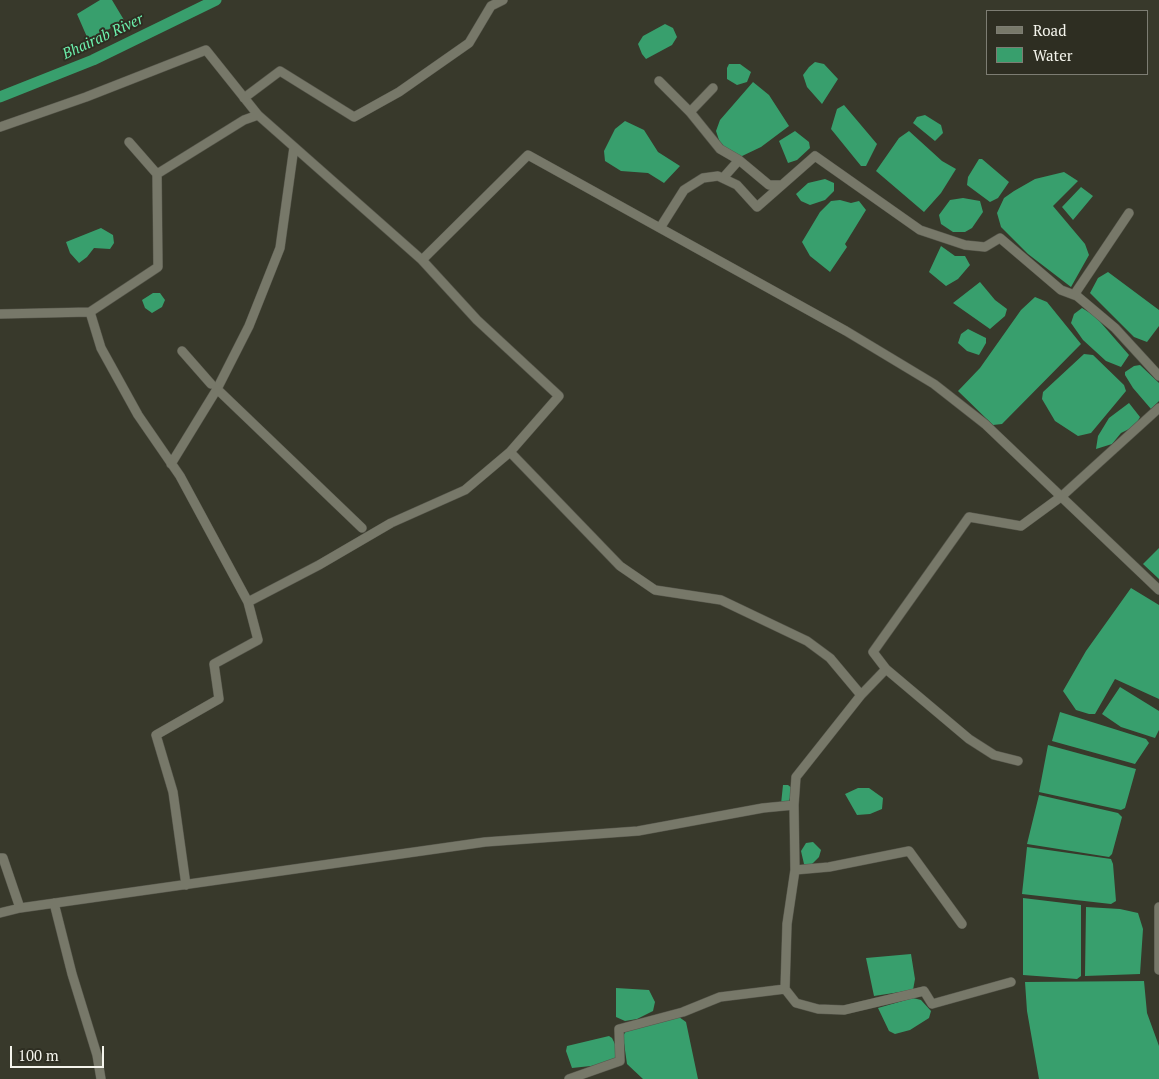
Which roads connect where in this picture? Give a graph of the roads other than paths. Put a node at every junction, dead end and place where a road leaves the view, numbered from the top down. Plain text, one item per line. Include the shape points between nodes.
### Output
1 (503, 0) edge
2 (659, 81) dead end
3 (713, 88) dead end
4 (244, 98) junction
5 (690, 112) junction
6 (258, 115) junction
7 (0, 127) edge
8 (129, 142) dead end
9 (294, 147) junction
10 (739, 160) junction
11 (157, 174) junction
12 (723, 178) junction
13 (781, 185) junction
14 (1129, 213) dead end
15 (660, 228) junction
16 (422, 260) junction
17 (1077, 296) junction
18 (90, 312) junction
19 (0, 314) edge
20 (182, 351) dead end
21 (1159, 376) edge
22 (214, 387) junction
23 (1159, 408) edge
24 (510, 452) junction
25 (171, 464) junction
26 (1062, 496) junction
27 (362, 528) dead end
28 (1159, 590) edge
29 (248, 602) junction
30 (886, 669) junction
31 (861, 695) junction
32 (1018, 761) dead end
33 (794, 805) junction
34 (0, 858) edge
35 (795, 870) junction
36 (186, 885) junction
37 (54, 903) junction
38 (20, 908) junction
39 (1159, 908) edge
40 (0, 913) edge
41 (962, 924) dead end
42 (1159, 970) edge
43 (1011, 982) dead end
44 (785, 989) junction
45 (101, 1079) edge
46 (569, 1079) edge

1 - 4 street via 491,6 469,43 399,92 354,117 280,71
2 - 5 street
3 - 5 street
4 - 6 street
4 - 7 street via 206,50
5 - 10 street via 720,150
6 - 9 street
6 - 11 street via 244,120
8 - 11 street
9 - 16 street
9 - 22 street via 280,248 249,326
10 - 12 street
10 - 13 street via 769,185
11 - 18 street via 158,267
12 - 13 street via 737,185 757,207
12 - 15 street via 703,178 684,190
13 - 17 street via 816,156 920,230 965,245 985,247 1000,238 1061,290
14 - 17 street via 1078,288
15 - 16 street via 528,155
15 - 26 street via 846,331 934,384 985,424
16 - 24 street via 477,320 559,396
17 - 21 street via 1115,328
18 - 19 street
18 - 25 street via 106,357 138,415
20 - 22 street
22 - 25 street
22 - 27 street
23 - 26 street
24 - 29 street via 465,490 391,523
24 - 31 street via 620,566 655,590 721,600 807,642 830,658
25 - 29 street
26 - 28 street
26 - 30 street via 1021,526 969,517 873,652
29 - 36 street via 258,640 214,664 219,699 156,735 173,792
30 - 31 street
30 - 32 street via 969,739 994,755
31 - 33 street via 796,777
33 - 35 street
33 - 36 street via 638,831 485,842
34 - 38 street via 3,858
35 - 41 street via 829,867 909,851
35 - 44 street via 787,924
36 - 37 street
37 - 38 street
37 - 45 street
38 - 40 street
39 - 42 street
43 - 44 street via 932,1004 924,992 844,1010 818,1009 796,1003
44 - 46 street via 720,997 683,1012 619,1029 620,1061

